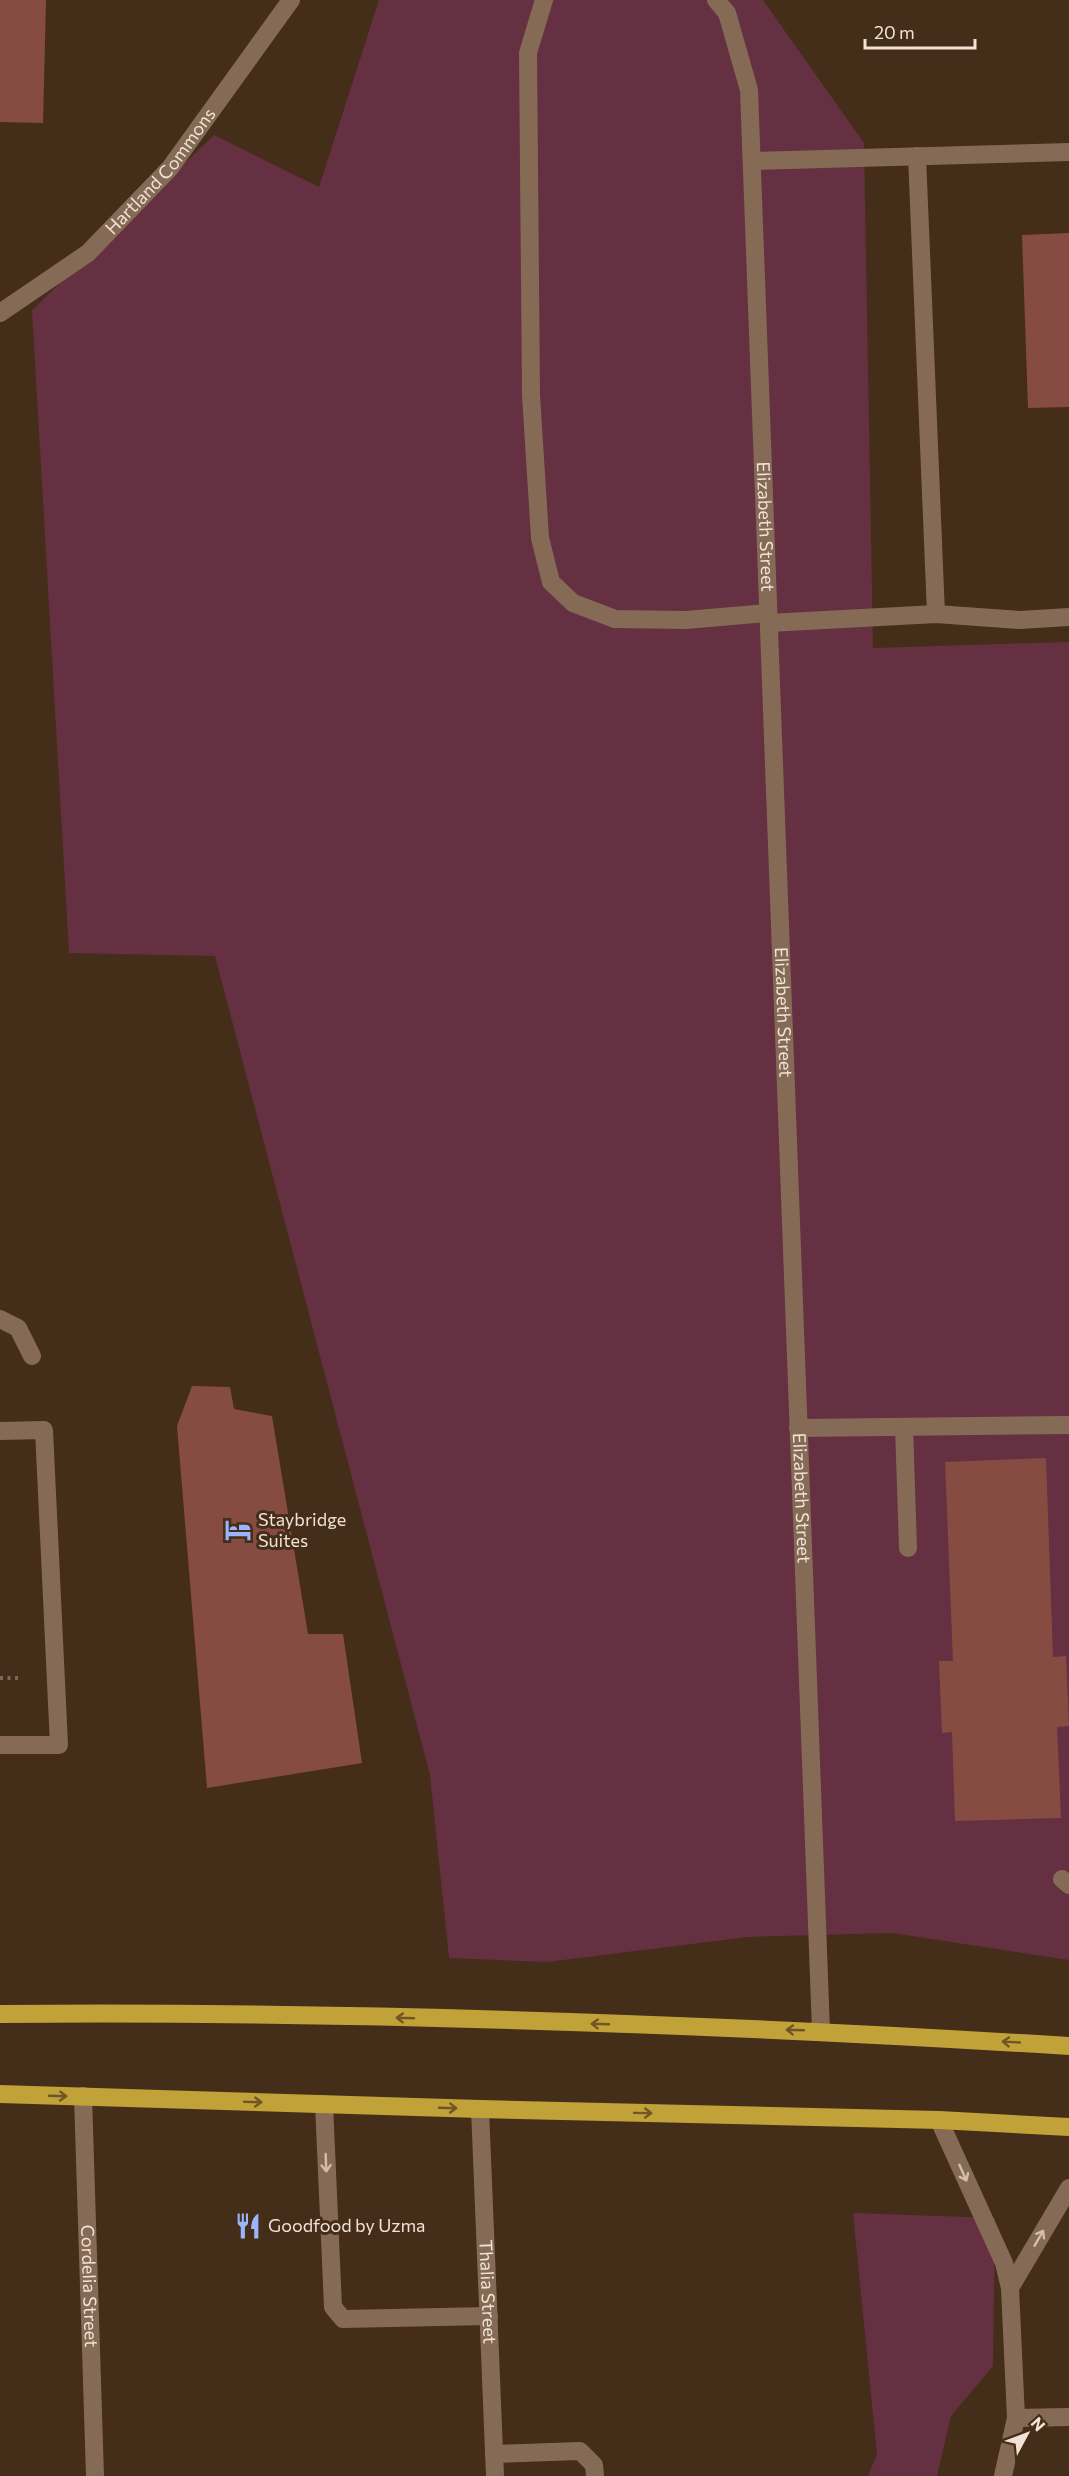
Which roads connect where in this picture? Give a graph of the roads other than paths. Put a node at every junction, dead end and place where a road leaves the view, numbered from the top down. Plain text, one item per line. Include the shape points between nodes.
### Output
1 (291, 0) edge
2 (544, 0) edge
3 (716, 0) edge
4 (1069, 152) edge
5 (917, 156) junction
6 (752, 161) junction
7 (0, 312) edge
8 (936, 614) junction
9 (1069, 617) edge
10 (768, 618) junction
11 (0, 1319) edge
12 (32, 1356) dead end
13 (1069, 1425) edge
14 (904, 1427) junction
15 (798, 1428) junction
16 (0, 1431) edge
17 (908, 1548) dead end
18 (0, 1745) edge
19 (0, 2014) edge
20 (821, 2031) junction
21 (1069, 2046) edge
22 (0, 2094) edge
23 (83, 2096) junction
24 (324, 2104) junction
25 (480, 2109) junction
26 (939, 2120) junction
27 (1069, 2127) edge
28 (1069, 2188) edge
29 (1010, 2288) junction
30 (489, 2316) junction
31 (1069, 2417) edge
32 (1016, 2418) junction
33 (494, 2454) junction
34 (95, 2476) edge
35 (495, 2476) edge
36 (595, 2476) edge
37 (1003, 2476) edge

1 - 7 street, Hartland Commons via 170,168 88,254
2 - 10 street via 528,53 531,395 540,538 551,582 573,603 615,619
3 - 6 street, Elizabeth Street via 727,13 749,90
4 - 5 street
5 - 6 street
5 - 8 street
6 - 10 street, Elizabeth Street
8 - 9 street via 1020,620
8 - 10 street
10 - 15 street, Elizabeth Street
11 - 12 street via 18,1328
13 - 14 street
14 - 15 street
14 - 17 street
15 - 20 street, Elizabeth Street
16 - 18 street via 44,1430 59,1745
20 -> 19 highway via 196,2012
21 -> 20 highway
22 -> 23 highway
23 -> 24 highway
23 - 34 street, Cordelia Street
24 -> 25 highway
24 -> 30 street via 333,2307 343,2319
25 -> 26 highway
25 - 30 street, Thalia Street
26 - 27 highway
26 -> 29 street via 1004,2263
29 -> 28 street
29 - 32 street
30 - 33 street, Thalia Street
31 - 32 street
32 - 37 street
33 - 35 street, Thalia Street
33 - 36 street via 580,2451 594,2465

